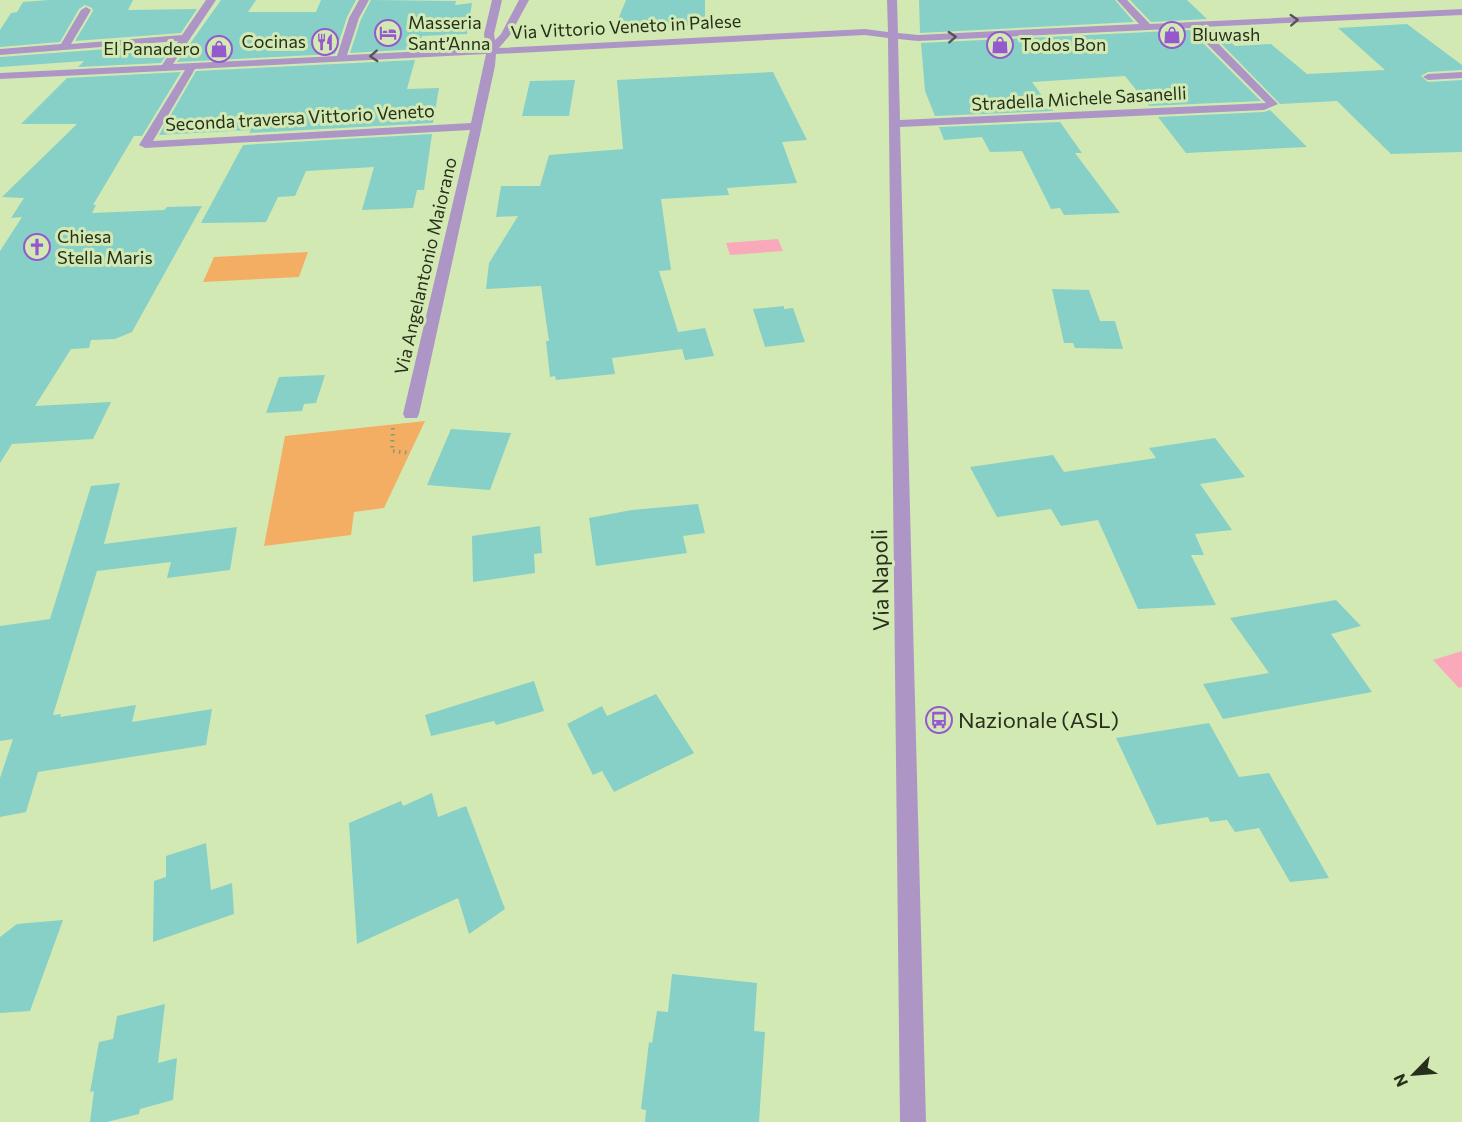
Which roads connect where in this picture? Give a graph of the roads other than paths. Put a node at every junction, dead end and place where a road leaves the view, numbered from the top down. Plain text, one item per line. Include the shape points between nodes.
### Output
1 (211, 0) edge
2 (364, 0) edge
3 (497, 0) edge
4 (524, 0) edge
5 (892, 0) edge
6 (1122, 0) edge
7 (86, 10) dead end
8 (1462, 12) edge
9 (1193, 24) junction
10 (1147, 27) junction
11 (894, 37) junction
12 (184, 38) junction
13 (84, 46) junction
14 (64, 47) junction
15 (0, 52) edge
16 (491, 55) junction
17 (341, 58) junction
18 (166, 67) junction
19 (190, 70) junction
20 (61, 72) junction
21 (1462, 75) edge
22 (0, 76) edge
23 (1428, 77) dead end
24 (0, 84) edge
25 (895, 124) junction
26 (476, 126) junction
27 (411, 414) dead end
28 (913, 1122) edge

1 - 12 street
2 - 17 street
3 - 16 street, Via Angelantonio Maiorano via 489,34
4 - 16 street
5 - 11 street, Via Napoli
6 - 10 street
7 - 14 street
9 -> 8 street, Via Vittorio Veneto in Palese
9 - 10 street, Via Vittorio Veneto in Palese
9 - 25 street, Stradella Michele Sasanelli via 1273,104
11 -> 10 street, Via Vittorio Veneto in Palese
11 - 16 street, Via Vittorio Veneto in Palese
11 - 25 street, Via Napoli
12 - 13 street
12 - 18 street
13 - 14 street
13 - 20 street
14 - 15 street
16 -> 17 street, Via Vittorio Veneto in Palese
16 - 19 street, Via Vittorio Veneto in Palese
16 - 26 street, Via Angelantonio Maiorano
17 - 19 street, Via Vittorio Veneto in Palese
18 - 19 street, Via Vittorio Veneto in Palese
18 - 20 street, Via Vittorio Veneto in Palese
19 - 24 street, Via Vittorio Veneto in Palese
19 - 26 street, Seconda traversa Vittorio Veneto via 146,145
20 - 22 street, Via Vittorio Veneto in Palese
21 - 23 street
25 - 28 street, Via Napoli
26 - 27 street, Via Angelantonio Maiorano

